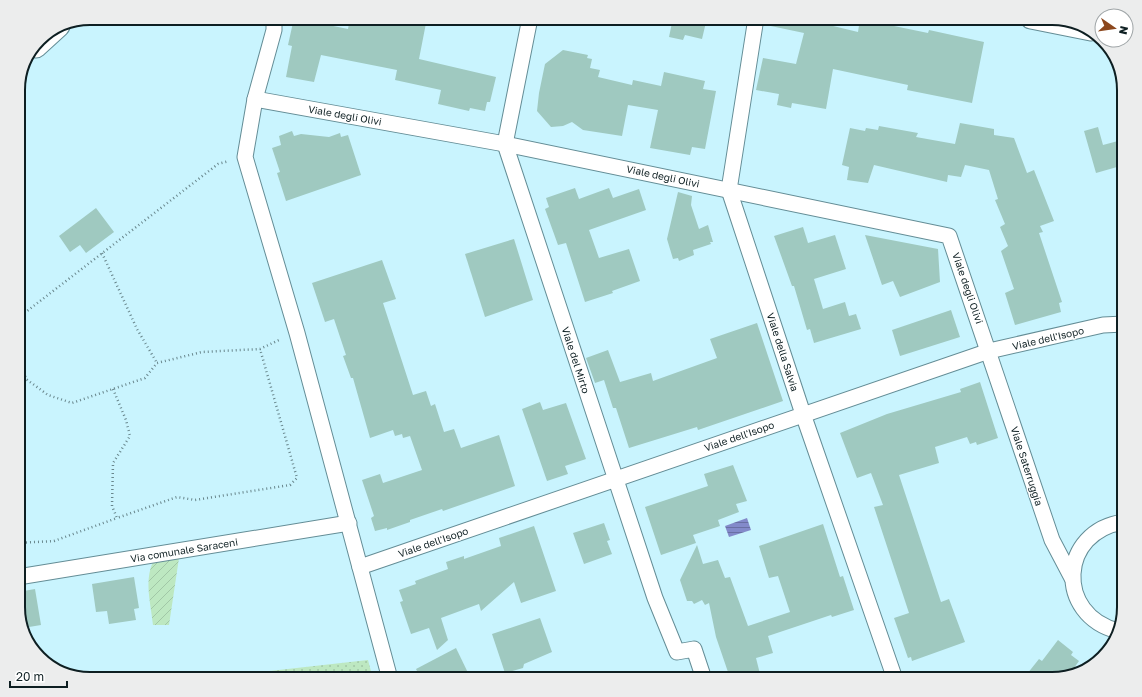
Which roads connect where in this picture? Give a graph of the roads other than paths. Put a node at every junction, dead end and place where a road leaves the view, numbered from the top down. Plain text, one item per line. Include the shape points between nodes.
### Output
1 (274, 25) edge
2 (529, 25) edge
3 (755, 25) edge
4 (255, 100) junction
5 (505, 144) junction
6 (729, 190) junction
7 (1117, 324) edge
8 (990, 351) junction
9 (803, 414) junction
10 (615, 479) junction
11 (349, 523) junction
12 (1117, 523) edge
13 (360, 567) junction
14 (25, 576) edge
15 (1072, 578) junction
16 (1113, 629) edge
17 (388, 672) edge
18 (702, 672) edge
19 (893, 672) edge

1 - 4 street
2 - 5 street, Viale del Mirto
3 - 6 street, Viale della Salvia
4 - 5 street, Viale degli Olivi
4 - 11 street via 245,157 298,333
5 - 6 street, Viale degli Olivi
5 - 10 street, Viale del Mirto
6 - 8 street, Viale degli Olivi via 950,236
6 - 9 street, Viale della Salvia
7 - 8 street, Viale dell'Isopo via 1103,325
8 - 9 street, Viale dell'Isopo
8 - 15 street, Viale Saterruggia via 1052,540
9 - 10 street, Viale dell'Isopo
9 - 19 street, Viale della Salvia
10 - 13 street, Viale dell'Isopo
10 - 18 street, Viale del Mirto via 655,598 677,652 694,649
11 - 13 street
11 - 14 street, Via comunale Saraceni
12 - 15 street, Viale Saterruggia via 1095,531 1083,544 1075,560
13 - 17 street
15 - 16 street, Viale Saterruggia via 1076,596 1085,612 1100,624

